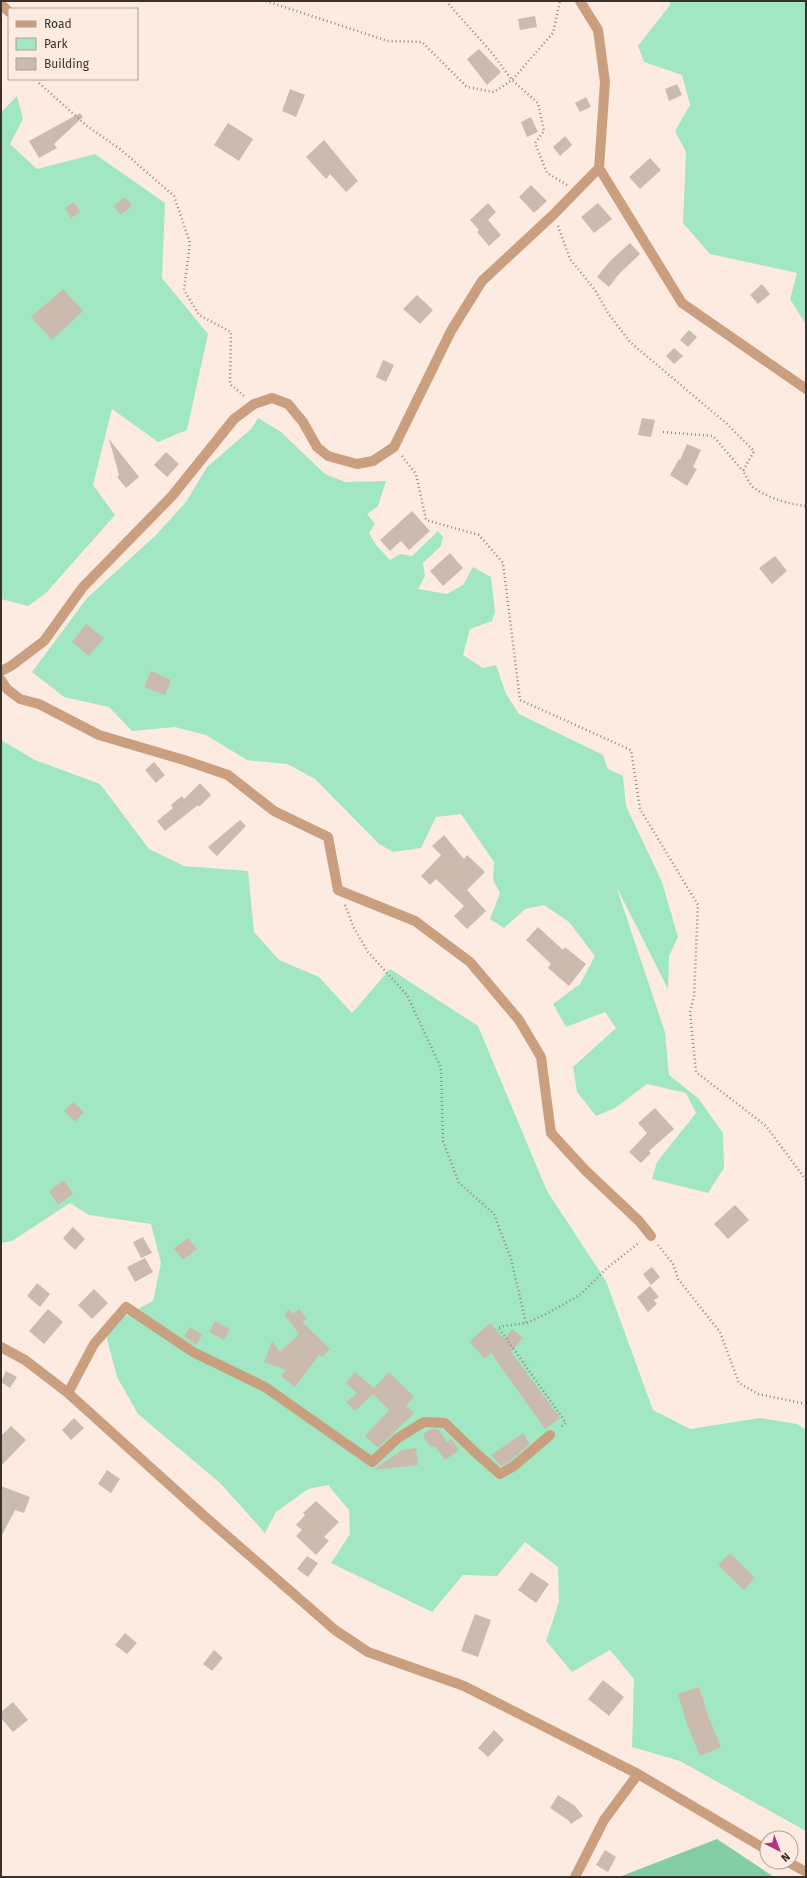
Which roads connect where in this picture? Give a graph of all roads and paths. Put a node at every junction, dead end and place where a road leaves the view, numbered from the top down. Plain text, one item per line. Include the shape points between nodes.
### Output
1 (266, 1) edge
2 (446, 1) edge
3 (560, 1) edge
4 (580, 1) edge
5 (39, 80) edge
6 (512, 80) junction
7 (599, 168) junction
8 (576, 191) junction
9 (559, 208) junction
10 (806, 389) edge
11 (254, 404) junction
12 (662, 432) dead end
13 (394, 447) junction
14 (743, 471) junction
15 (806, 506) edge
16 (1, 671) edge
17 (1, 680) edge
18 (338, 890) junction
19 (806, 1180) edge
20 (651, 1236) junction
21 (526, 1323) junction
22 (1, 1347) edge
23 (68, 1393) junction
24 (806, 1404) edge
25 (550, 1435) joint
26 (638, 1774) junction
27 (759, 1845) edge
28 (575, 1877) edge

1 - 6 path via 388,41 422,42 467,87 494,92
2 - 6 path
3 - 6 path via 553,33
4 - 7 street via 598,30 605,82
5 - 11 path via 39,83 87,126 120,149 174,196 190,243 184,290 199,315 231,332 230,384
6 - 8 path via 538,103 544,131 535,143 547,173
7 - 8 street
7 - 10 street via 682,303
8 - 9 street
9 - 13 street via 482,281 451,331
9 - 14 path via 559,231 570,259 595,290 608,313 630,342 754,451
11 - 13 street via 272,398 288,404 303,422 317,447 328,456 357,464 373,461
11 - 16 street via 234,419 172,496 83,587 44,641
12 - 14 path via 713,436
13 - 19 path via 416,474 426,520 479,535 503,563 520,700 631,750 640,809 698,905 694,996 690,1012 696,1072 766,1126
14 - 15 path via 752,486 774,498 793,505
17 - 18 street via 7,690 20,699 39,704 99,735 228,775 274,811 328,837
18 - 20 street via 416,921 470,962 519,1020 541,1057 551,1133
18 - 21 path via 354,928 368,952 407,995 441,1068 443,1141 459,1183 494,1214 510,1259
20 - 21 path via 618,1259 580,1295
20 - 24 path via 673,1264 678,1279 720,1332 739,1382 758,1394
21 - 25 path via 498,1327 566,1423
22 - 23 street via 25,1360
23 - 25 street via 94,1344 126,1306 193,1352 265,1387 372,1462 398,1438 424,1422 445,1423 500,1474 514,1466
23 - 26 street via 336,1630 368,1652 464,1686
26 - 27 street
26 - 28 street via 604,1820

